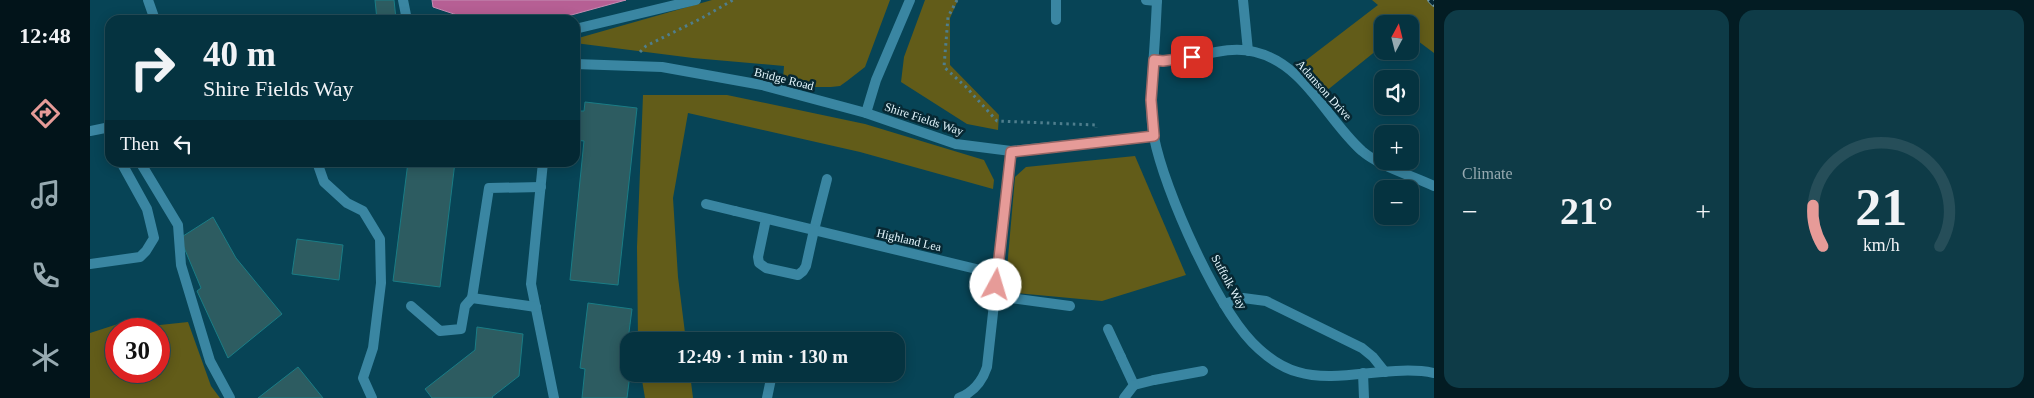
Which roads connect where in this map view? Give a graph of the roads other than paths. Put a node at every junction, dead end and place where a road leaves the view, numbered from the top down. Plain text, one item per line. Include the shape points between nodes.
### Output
1 (148, 0) edge
2 (404, 0) edge
3 (696, 0) edge
4 (910, 0) edge
5 (1056, 0) edge
6 (1146, 0) edge
7 (1157, 0) edge
8 (1243, 0) edge
9 (153, 15) edge
10 (406, 15) edge
11 (1056, 20) dead end
12 (580, 28) edge
13 (1248, 51) junction
14 (1154, 60) junction
15 (580, 64) edge
16 (866, 113) junction
17 (105, 128) edge
18 (90, 131) edge
19 (1154, 136) junction
20 (1011, 152) junction
21 (124, 167) edge
22 (143, 167) edge
23 (319, 167) edge
24 (543, 167) edge
25 (827, 179) dead end
26 (1434, 186) edge
27 (541, 187) junction
28 (706, 204) dead end
29 (766, 219) junction
30 (814, 230) junction
31 (90, 264) edge
32 (997, 274) junction
33 (995, 296) junction
34 (472, 298) junction
35 (1224, 304) junction
36 (411, 306) dead end
37 (1070, 306) dead end
38 (536, 307) junction
39 (1108, 328) dead end
40 (1203, 371) dead end
41 (1385, 372) junction
42 (1434, 373) edge
43 (1363, 374) junction
44 (770, 382) edge
45 (1134, 385) junction
46 (230, 398) edge
47 (372, 398) edge
48 (554, 398) edge
49 (767, 398) edge
50 (959, 398) edge
51 (1124, 398) edge
52 (1364, 398) edge

1 - 9 street
2 - 10 street
3 - 12 street
4 - 16 street via 876,80
5 - 11 street
6 - 7 street
7 - 14 street, Suffolk Way
8 - 13 street
13 - 14 street, Adamson Drive via 1217,50 1182,60
13 - 26 street, Adamson Drive via 1267,56 1289,69 1364,152
14 - 19 street, Suffolk Way via 1151,100
15 - 16 street, Bridge Road via 662,67 762,85
16 - 20 street, Shire Fields Way via 956,144
17 - 18 street
19 - 20 street, Shire Fields Way
19 - 35 street, Suffolk Way via 1176,204
20 - 32 street
21 - 31 street via 147,210 154,238 140,257
22 - 46 street via 178,225 181,265 196,317 210,361
23 - 47 street via 324,182 347,203 363,210 380,239 380,292 373,348 363,378
24 - 27 street
25 - 30 street
27 - 34 street via 489,188
27 - 38 street via 531,284
28 - 29 street, Highland Lea
29 - 30 street, Highland Lea
29 - 30 street via 758,257 766,268 798,275 806,266
30 - 32 street, Highland Lea
32 - 33 street
33 - 37 street
33 - 50 street via 984,375 975,389
34 - 36 street via 464,306 461,329 440,331
34 - 38 street
35 - 41 street via 1243,298 1266,301 1362,348
35 - 43 street, Suffolk Way via 1258,349 1284,366 1312,375
38 - 48 street
39 - 45 street
40 - 45 street
41 - 42 street, Suffolk Way
41 - 43 street, Suffolk Way
43 - 52 street
44 - 49 street
45 - 51 street

